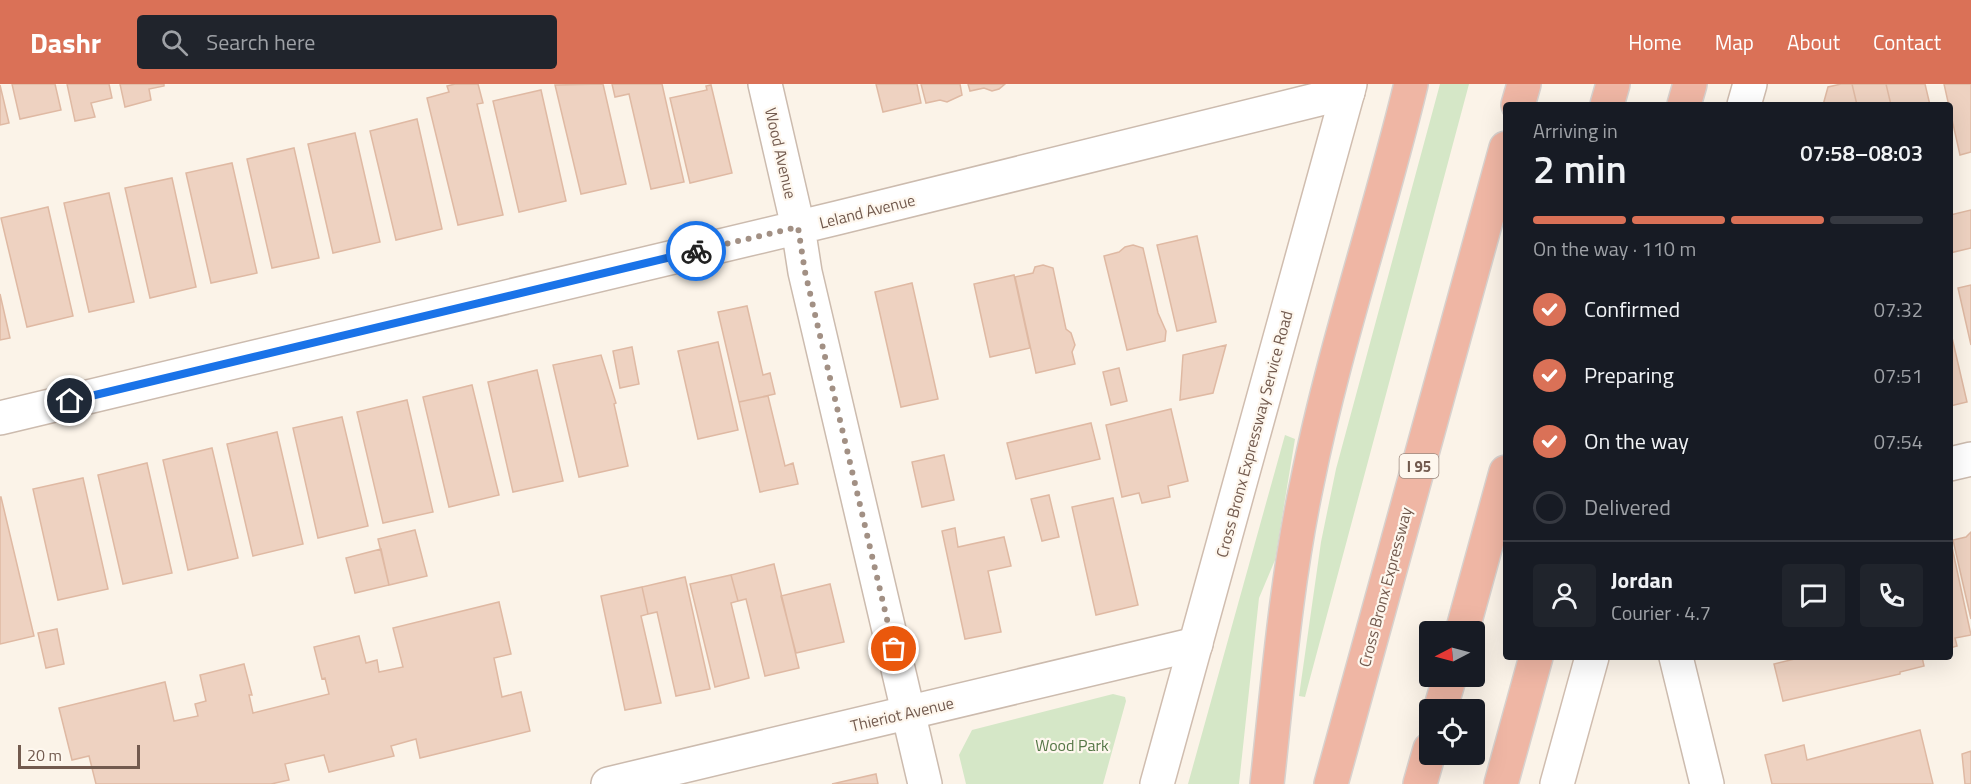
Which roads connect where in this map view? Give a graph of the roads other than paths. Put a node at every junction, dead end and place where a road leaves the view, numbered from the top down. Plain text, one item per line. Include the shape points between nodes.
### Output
1 (765, 84) edge
2 (1411, 84) edge
3 (1524, 84) edge
4 (1613, 84) edge
5 (1690, 84) edge
6 (1750, 84) edge
7 (1349, 88) edge
8 (1519, 102) edge
9 (1608, 102) edge
10 (1685, 102) edge
11 (1745, 102) edge
12 (1503, 159) edge
13 (798, 227) junction
14 (0, 418) edge
15 (1971, 459) edge
16 (1953, 463) edge
17 (1503, 483) edge
18 (1465, 621) edge
19 (1196, 644) junction
20 (1535, 660) edge
21 (1591, 660) edge
22 (1677, 660) edge
23 (909, 713) junction
24 (1425, 765) edge
25 (608, 784) edge
26 (925, 784) edge
27 (1157, 784) edge
28 (1267, 784) edge
29 (1331, 784) edge
30 (1420, 784) edge
31 (1501, 784) edge
32 (1557, 784) edge
33 (1707, 784) edge

1 - 13 street, Wood Avenue
2 - 28 highway via 1307,482 1281,648
3 - 8 highway
4 - 9 highway
5 - 10 highway
6 - 11 street
7 - 13 street, Leland Avenue
7 - 19 street, Cross Bronx Expressway Service Road
12 - 29 highway, Cross Bronx Expressway / I 95
13 - 14 street, Leland Avenue
13 - 23 street, Wood Avenue via 805,272
15 - 16 street
17 - 18 highway
19 - 23 street, Thieriot Avenue
19 - 27 street, Cross Bronx Expressway Service Road
20 - 31 highway
21 - 32 street
22 - 33 street
23 - 25 street, Thieriot Avenue
23 - 26 street, Wood Avenue
24 - 30 highway

